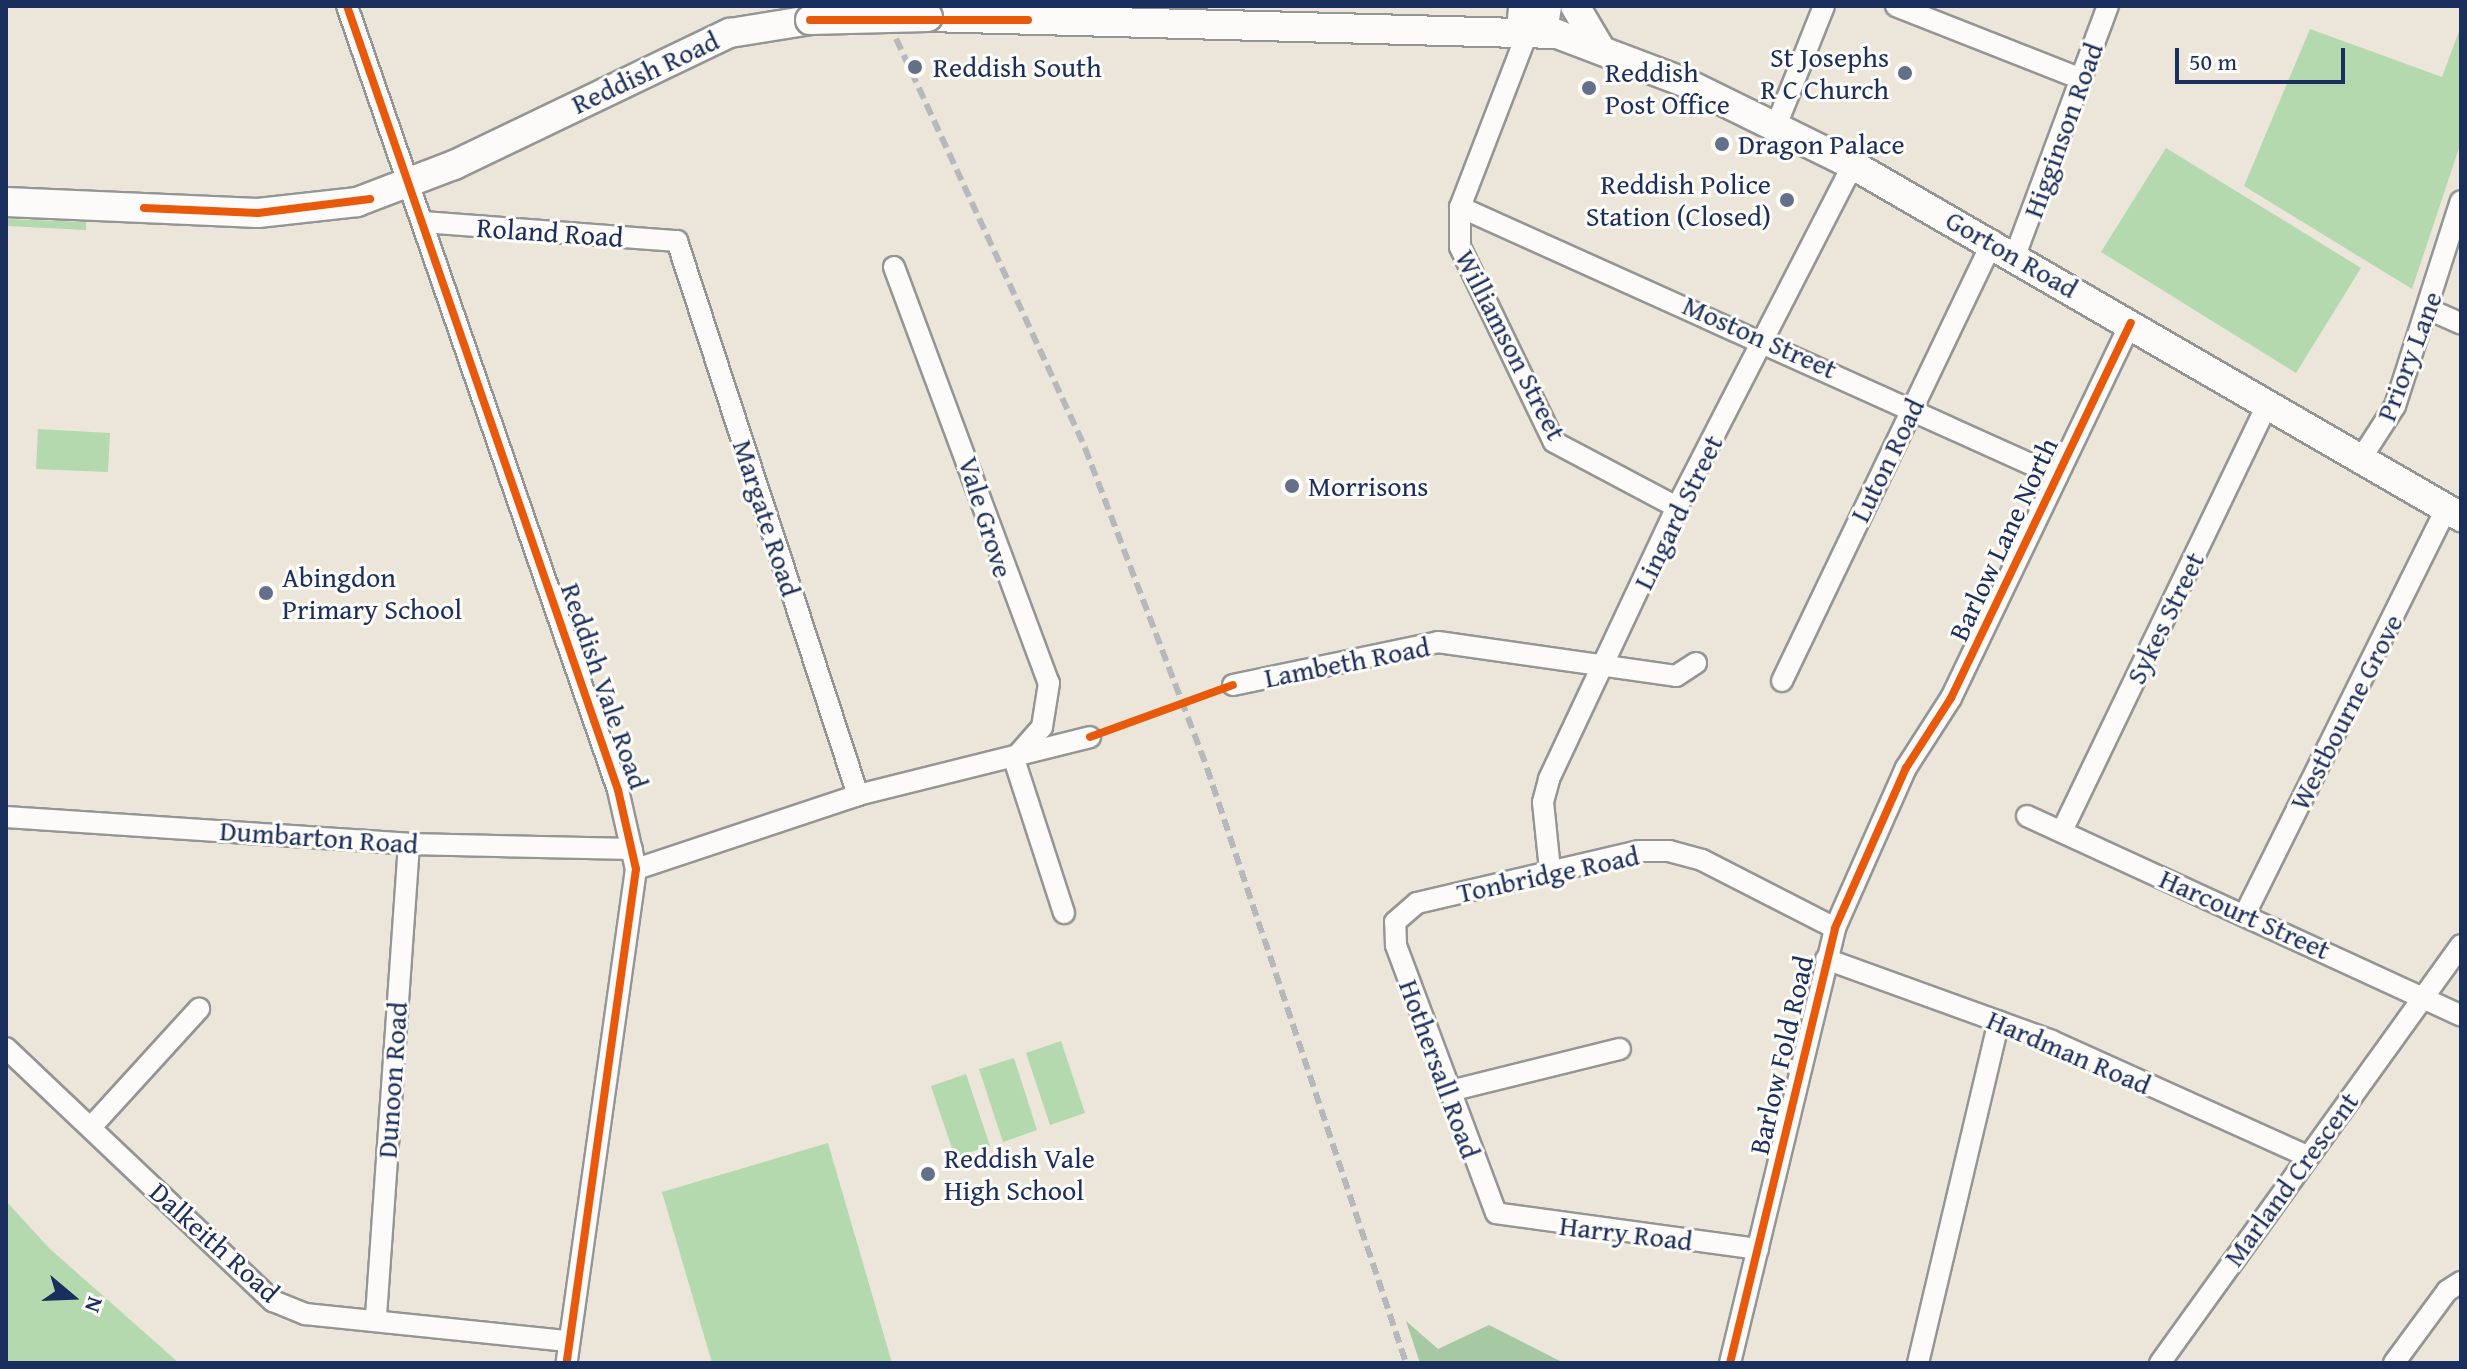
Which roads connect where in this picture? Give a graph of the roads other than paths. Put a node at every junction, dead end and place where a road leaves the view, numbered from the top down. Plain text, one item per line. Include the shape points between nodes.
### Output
1 (347, 6) edge
2 (1575, 6) edge
3 (1824, 6) edge
4 (1896, 6) edge
5 (2108, 6) edge
6 (1061, 13) edge
7 (1532, 21) edge
8 (1601, 50) junction
9 (2081, 79) junction
10 (1776, 126) junction
11 (1853, 165) junction
12 (410, 183) junction
13 (2461, 201) edge
14 (6, 202) edge
15 (1460, 207) junction
16 (423, 222) junction
17 (677, 241) joint
18 (2004, 247) junction
19 (894, 267) dead end
20 (2428, 309) junction
21 (2131, 323) junction
22 (2461, 324) edge
23 (1763, 340) junction
24 (2267, 405) junction
25 (1912, 407) junction
26 (2360, 460) junction
27 (2057, 476) junction
28 (1677, 507) junction
29 (2454, 513) edge
30 (1607, 663) junction
31 (1696, 663) dead end
32 (1782, 681) dead end
33 (1233, 685) dead end
34 (1090, 737) dead end
35 (1014, 759) junction
36 (1906, 768) joint
37 (858, 795) junction
38 (2027, 816) dead end
39 (6, 817) edge
40 (2062, 831) junction
41 (409, 844) junction
42 (634, 859) junction
43 (1550, 870) junction
44 (1064, 913) dead end
45 (2245, 914) junction
46 (1395, 922) joint
47 (1835, 928) junction
48 (2461, 945) edge
49 (1826, 959) junction
50 (2426, 997) junction
51 (199, 1009) dead end
52 (2461, 1016) edge
53 (1999, 1021) junction
54 (6, 1048) edge
55 (1620, 1049) dead end
56 (1450, 1091) junction
57 (92, 1126) junction
58 (2307, 1156) junction
59 (1496, 1213) joint
60 (1758, 1249) junction
61 (2461, 1282) edge
62 (376, 1316) junction
63 (568, 1341) junction
64 (567, 1363) edge
65 (1730, 1363) edge
66 (1918, 1363) edge
67 (2160, 1363) edge
68 (2394, 1363) edge

1 - 12 street, Reddish Vale Road
2 - 8 main road
3 - 10 street
4 - 9 street
5 - 9 street, Higginson Road
6 - 7 main road, Reddish Road
6 - 12 main road, Reddish Road, bridge via 800,20 730,33
7 - 8 main road, Gorton Road
7 - 15 street, Williamson Street
8 - 10 main road, Gorton Road
9 - 18 street, Higginson Road
10 - 11 main road, Gorton Road
11 - 18 main road, Gorton Road
11 - 23 street, Lingard Street
12 - 14 main road, Reddish Road via 357,202 285,212
12 - 16 street, Reddish Vale Road
13 - 20 street, Priory Lane
15 - 23 street, Moston Street
15 - 28 street, Williamson Street via 1460,247 1554,442
16 - 17 street, Roland Road
16 - 42 street, Reddish Vale Road via 618,790
17 - 37 street, Margate Road
18 - 21 main road, Gorton Road
18 - 25 street, Luton Road
19 - 35 street, Vale Grove via 1049,683 1042,727
20 - 22 street
20 - 26 street, Priory Lane via 2395,406
21 - 24 main road, Gorton Road
21 - 27 street, Barlow Lane North
23 - 25 street, Moston Street
23 - 28 street, Lingard Street
24 - 26 main road, Gorton Road
24 - 40 street, Sykes Street
25 - 27 street, Moston Street
25 - 32 street, Luton Road
26 - 29 main road, Gorton Road
27 - 36 street, Barlow Lane North via 1951,698
28 - 30 street, Lingard Street
29 - 45 street, Westbourne Grove
30 - 31 street, Lambeth Road via 1676,676
30 - 33 street, Lambeth Road via 1438,642
30 - 43 street, Lingard Street via 1549,779 1543,802
34 - 35 street
35 - 37 street
35 - 44 street
36 - 47 street, Barlow Fold Road
37 - 42 street
38 - 40 street, Harcourt Street
39 - 41 street, Dumbarton Road
40 - 45 street, Harcourt Street
41 - 42 street, Dumbarton Road
41 - 62 street, Dunoon Road
42 - 63 street, Reddish Vale Road
43 - 46 street, Tonbridge Road via 1417,903
43 - 47 street, Tonbridge Road via 1669,851 1702,860
45 - 50 street, Harcourt Street
46 - 56 street, Hothersall Road via 1396,945
47 - 49 street, Barlow Fold Road
48 - 50 street, Marland Crescent
49 - 53 street, Hardman Road
49 - 60 street, Barlow Fold Road
50 - 52 street, Harcourt Street
50 - 58 street, Marland Crescent
51 - 57 street
53 - 58 street, Hardman Road
53 - 66 street
54 - 57 street, Dalkeith Road
55 - 56 street
56 - 59 street, Hothersall Road
57 - 62 street, Dalkeith Road via 273,1301 305,1314
58 - 67 street, Marland Crescent
59 - 60 street, Harry Road
60 - 65 street, Barlow Fold Road
61 - 68 street via 2447,1291
62 - 63 street, Dalkeith Road
63 - 64 street, Reddish Vale Road

